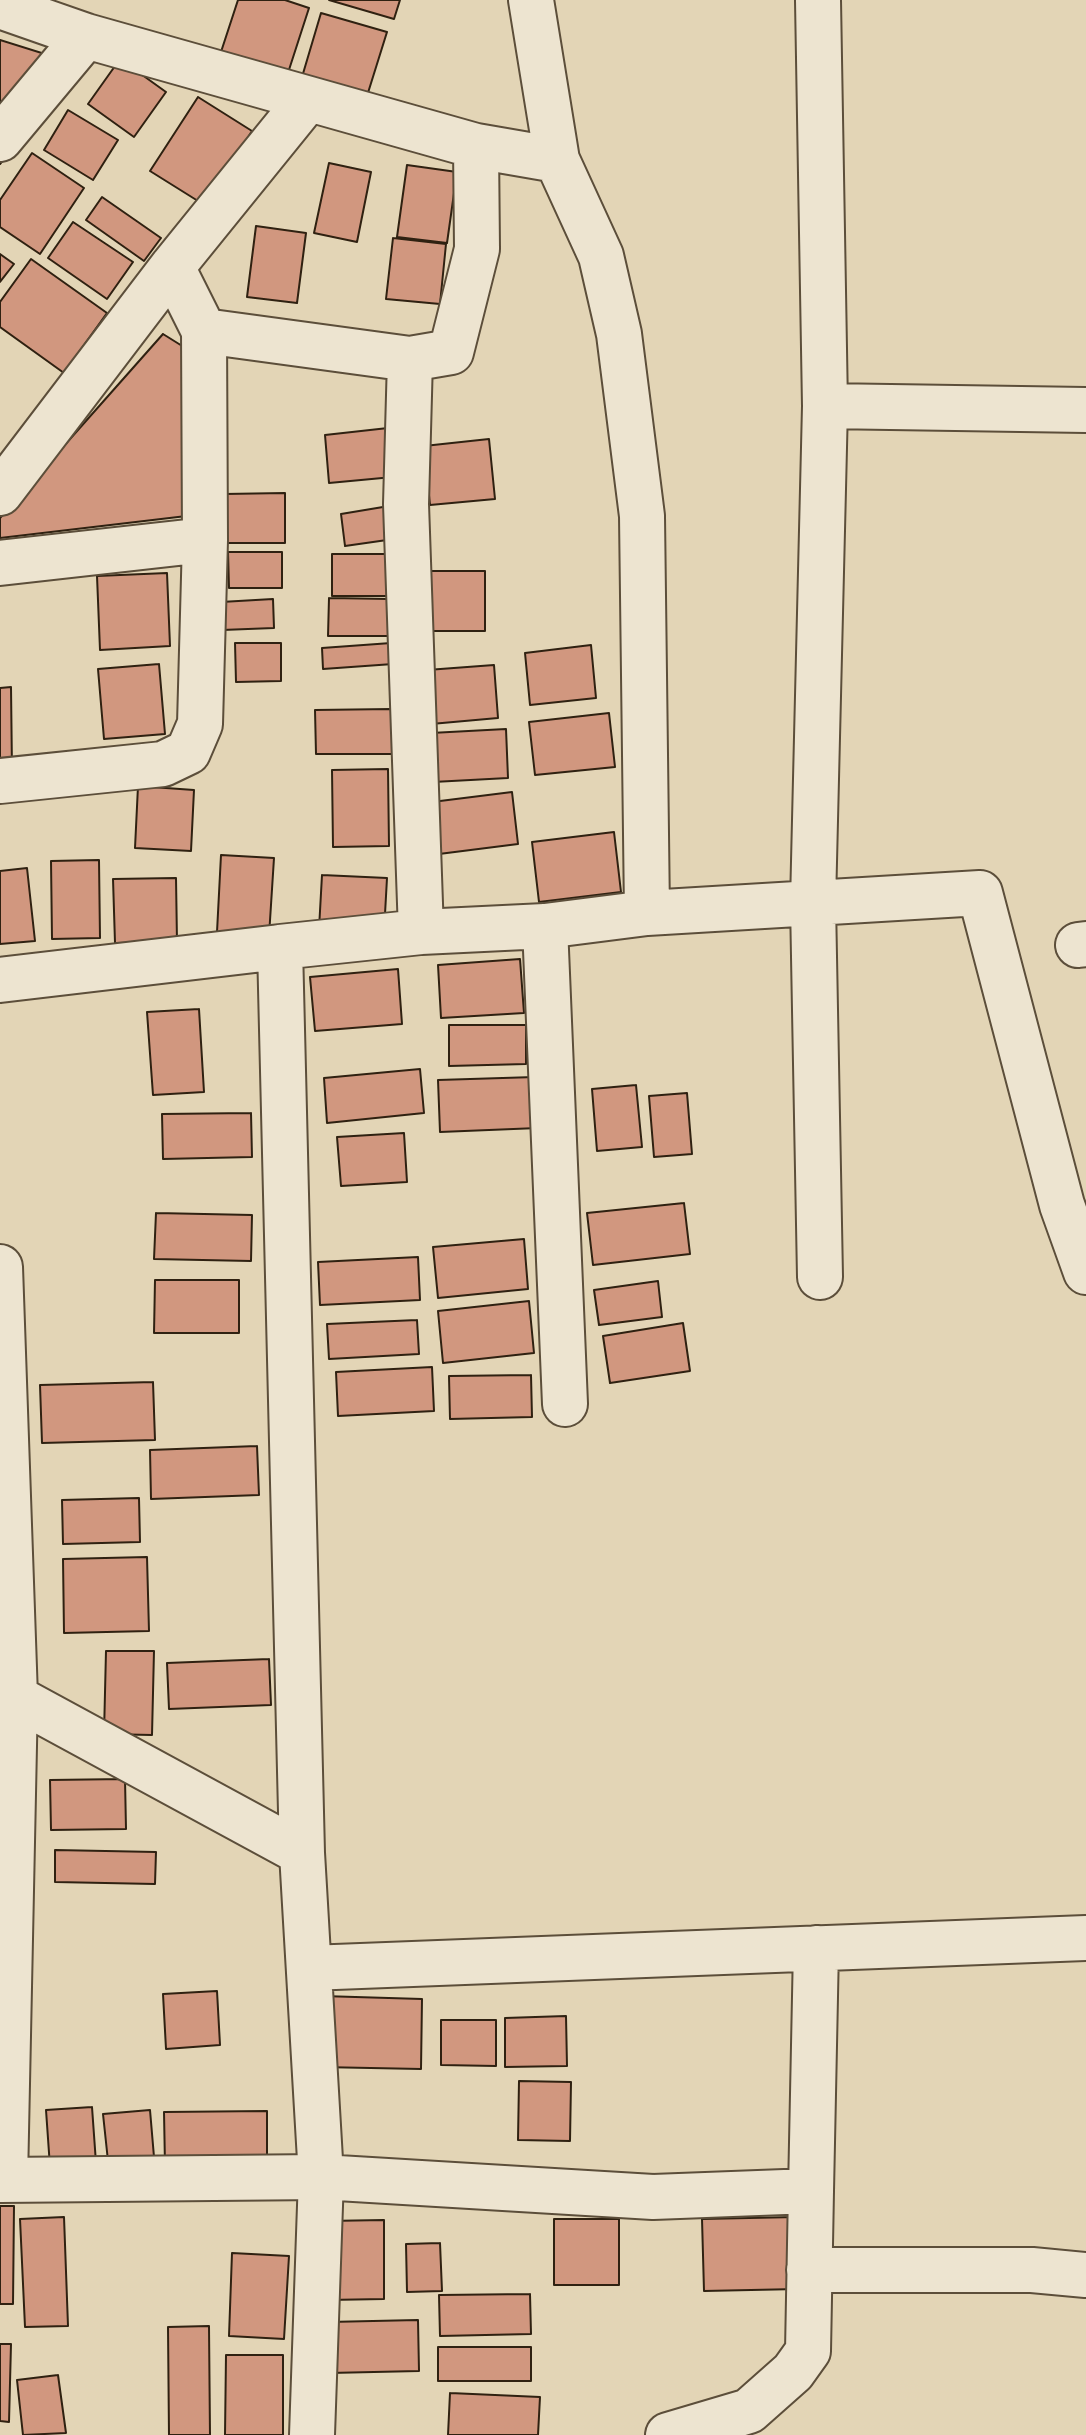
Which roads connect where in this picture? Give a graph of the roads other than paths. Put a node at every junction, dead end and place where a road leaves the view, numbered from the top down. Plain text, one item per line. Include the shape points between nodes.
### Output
1 (531, 0) edge
2 (818, 0) edge
3 (0, 6) edge
4 (86, 36) junction
5 (308, 99) junction
6 (0, 139) edge
7 (476, 146) junction
8 (557, 160) junction
9 (172, 267) junction
10 (204, 331) junction
11 (410, 359) junction
12 (825, 406) junction
13 (1086, 410) edge
14 (0, 493) edge
15 (205, 540) junction
16 (0, 563) edge
17 (0, 781) edge
18 (813, 903) junction
19 (647, 913) junction
20 (545, 926) junction
21 (421, 932) junction
22 (280, 947) junction
23 (0, 980) edge
24 (0, 1267) edge
25 (1086, 1272) edge
26 (820, 1277) dead end
27 (565, 1404) dead end
28 (7, 1693) edge
29 (302, 1853) junction
30 (1086, 1938) edge
31 (816, 1948) junction
32 (309, 1968) junction
33 (321, 2177) junction
34 (3, 2180) edge
35 (811, 2191) junction
36 (809, 2270) junction
37 (1086, 2275) edge
38 (312, 2435) edge
39 (668, 2435) edge

1 - 8 street
2 - 12 street
3 - 4 street
4 - 5 street
4 - 6 street
5 - 7 street
5 - 9 street
7 - 8 street
7 - 11 street via 477,249 451,352
8 - 19 street via 601,256 619,334 642,516
9 - 10 street
9 - 14 street
10 - 11 street
10 - 15 street
11 - 21 street via 406,504
12 - 13 street
12 - 18 street
15 - 16 street
15 - 17 street via 200,724 188,752 163,764
18 - 19 street
18 - 25 street via 980,893 1062,1205
18 - 26 street
19 - 20 street
20 - 21 street
20 - 27 street
21 - 22 street
22 - 23 street
22 - 29 street
24 - 28 street
28 - 29 street
28 - 34 street
29 - 32 street
30 - 31 street
31 - 32 street
31 - 35 street
32 - 33 street
33 - 34 street
33 - 35 street via 653,2197
33 - 38 street
35 - 36 street
36 - 37 street via 1032,2270
36 - 39 street via 808,2351 793,2372 749,2411

